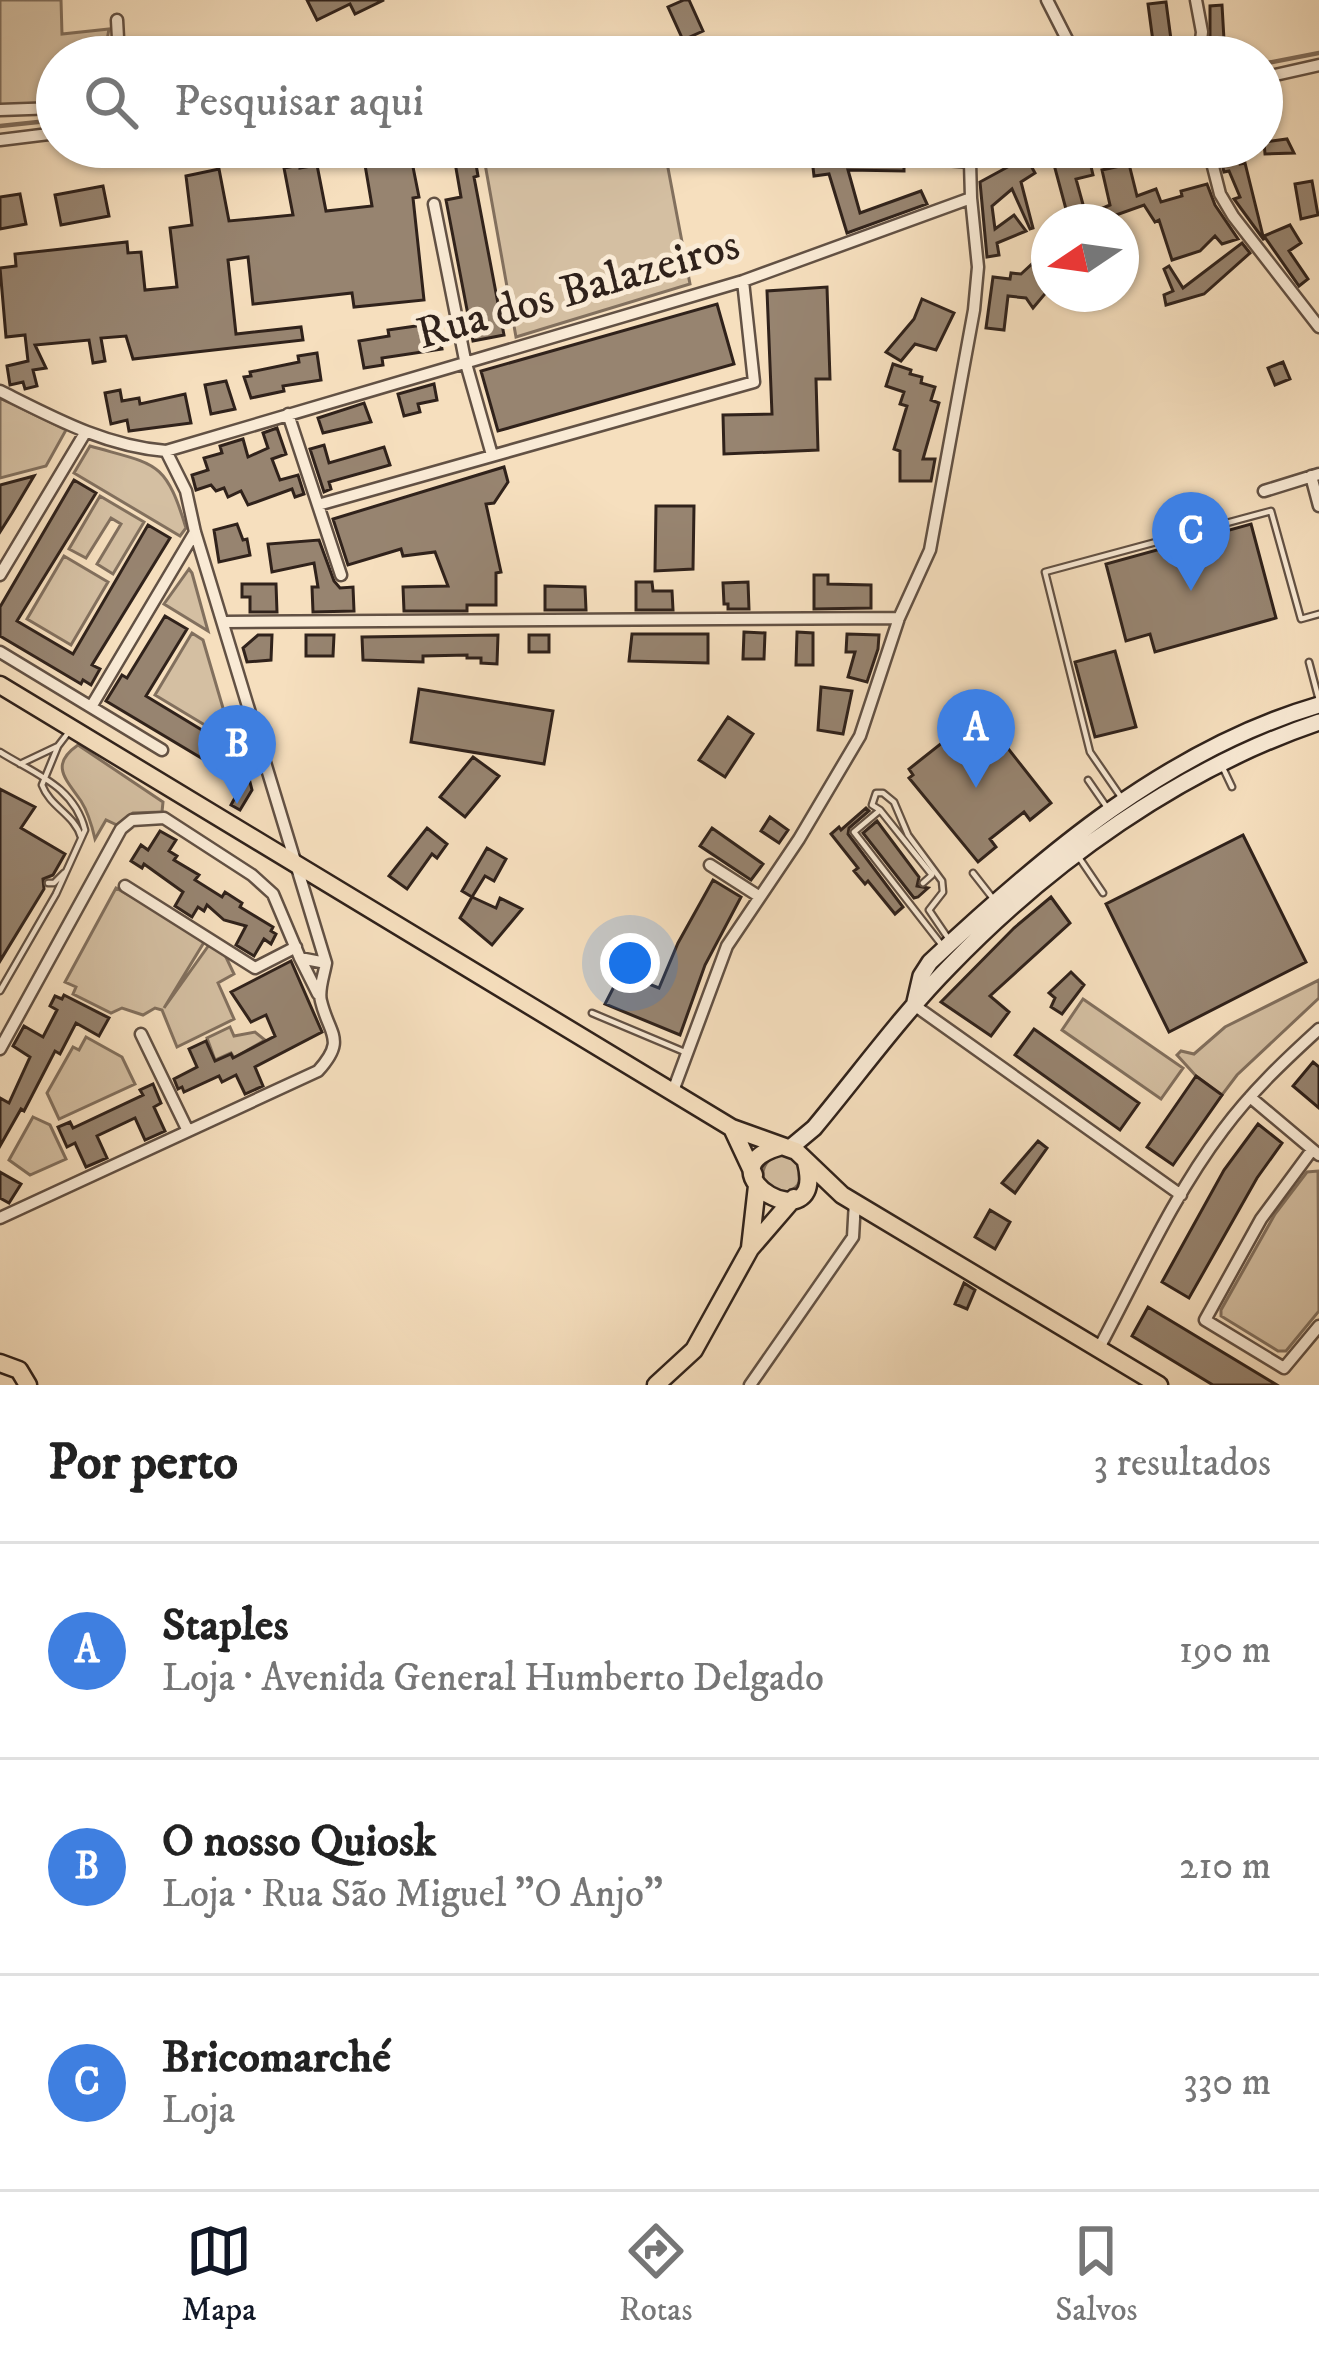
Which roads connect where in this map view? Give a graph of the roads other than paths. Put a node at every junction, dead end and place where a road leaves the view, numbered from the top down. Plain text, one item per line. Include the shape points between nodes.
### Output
1 (1047, 0) edge
2 (1196, 0) edge
3 (117, 20) dead end
4 (118, 36) edge
5 (1065, 36) edge
6 (1202, 36) edge
7 (1319, 65) edge
8 (1283, 73) edge
9 (36, 109) edge
10 (0, 110) edge
11 (36, 136) edge
12 (0, 140) edge
13 (970, 168) edge
14 (1213, 168) edge
15 (971, 198) junction
16 (434, 204) dead end
17 (743, 281) junction
18 (1319, 327) edge
19 (465, 360) junction
20 (0, 391) edge
21 (288, 414) junction
22 (85, 433) junction
23 (166, 451) junction
24 (492, 455) junction
25 (1315, 475) edge
26 (1264, 491) dead end
27 (318, 505) junction
28 (1319, 506) edge
29 (195, 532) junction
30 (0, 575) edge
31 (341, 575) dead end
32 (1319, 614) edge
33 (899, 618) junction
34 (225, 622) junction
35 (0, 652) edge
36 (1310, 662) dead end
37 (26, 667) junction
38 (5, 688) edge
39 (1319, 703) edge
40 (91, 707) junction
41 (1319, 722) edge
42 (72, 728) junction
43 (58, 746) junction
44 (162, 750) dead end
45 (0, 752) edge
46 (1220, 763) junction
47 (20, 764) junction
48 (50, 767) junction
49 (32, 772) junction
50 (44, 777) junction
51 (1088, 780) dead end
52 (1232, 787) dead end
53 (1117, 806) junction
54 (880, 810) junction
55 (82, 842) junction
56 (908, 845) junction
57 (900, 852) dead end
58 (1078, 856) junction
59 (890, 860) dead end
60 (294, 863) junction
61 (710, 865) dead end
62 (881, 867) junction
63 (68, 869) junction
64 (973, 873) dead end
65 (48, 883) dead end
66 (923, 883) dead end
67 (124, 886) dead end
68 (913, 890) dead end
69 (1103, 893) dead end
70 (760, 897) junction
71 (904, 897) junction
72 (996, 902) junction
73 (948, 945) junction
74 (298, 953) junction
75 (326, 963) junction
76 (0, 992) edge
77 (319, 997) junction
78 (914, 1005) junction
79 (592, 1013) dead end
80 (1319, 1029) edge
81 (141, 1034) dead end
82 (0, 1049) edge
83 (687, 1053) junction
84 (673, 1091) junction
85 (1250, 1097) junction
86 (731, 1128) junction
87 (188, 1131) junction
88 (1316, 1152) edge
89 (795, 1154) junction
90 (756, 1181) junction
91 (798, 1195) junction
92 (1181, 1195) junction
93 (849, 1198) junction
94 (0, 1218) edge
95 (750, 1249) junction
96 (1319, 1326) edge
97 (1099, 1348) junction
98 (1, 1362) edge
99 (28, 1385) edge
100 (656, 1385) edge
101 (749, 1385) edge
102 (1160, 1385) edge

1 - 5 street
2 - 6 street
3 - 4 street
7 - 8 street
9 - 10 street
11 - 12 street
13 - 15 street
14 - 18 street via 1233,216
15 - 17 street, Rua dos Balazeiros
15 - 33 street via 974,310 930,550
16 - 19 street
17 - 19 street, Rua dos Balazeiros
17 - 24 street via 754,382
19 - 21 street, Rua dos Balazeiros
19 - 24 street
20 - 22 street
21 - 23 street, Rua dos Balazeiros
21 - 27 street
22 - 23 street
22 - 30 street
23 - 29 street
24 - 27 street
25 - 26 street
25 - 28 street
27 - 31 street
29 - 34 street
29 - 40 street
32 - 53 lane via 1300,620 1271,511 1045,572 1090,752
33 - 34 street
33 - 70 street via 860,736
34 - 60 street
35 - 37 street
36 - 39 lane
37 - 38 street
37 - 40 street
38 - 42 main road
39 - 53 main road via 1212,748
40 - 44 street
41 - 46 main road
42 - 43 lane
42 - 60 main road
43 - 47 lane
43 - 48 lane
45 - 47 lane
46 - 52 lane
46 - 58 main road
47 - 49 lane
48 - 49 lane
48 - 50 lane
49 - 50 lane
50 - 55 lane via 45,795 78,826
50 - 55 lane via 79,811
51 - 53 lane
53 - 72 main road
54 - 56 lane
54 - 62 lane via 854,832
54 - 73 lane via 872,798 884,793 942,881 929,910
55 - 63 lane
56 - 57 lane
56 - 66 lane via 932,875
58 - 69 lane
58 - 78 main road
59 - 62 lane
60 - 75 street
60 - 84 main road
61 - 70 street
62 - 71 lane
63 - 65 lane
63 - 76 lane
64 - 72 lane
67 - 74 street via 255,968
68 - 71 lane
70 - 83 street via 727,946
71 - 73 lane
72 - 73 main road
73 - 78 main road via 921,976
74 - 75 street
74 - 77 street
74 - 82 street via 273,895 253,874 164,818 132,820
75 - 77 street
77 - 87 street via 335,1035 318,1071
78 - 89 main road
78 - 92 street
79 - 83 lane
80 - 85 street
81 - 87 street
83 - 84 street
84 - 86 main road
85 - 88 street
85 - 92 street
86 - 89 main road
86 - 90 main road
87 - 94 street
88 - 96 street via 1261,1219 1205,1320 1284,1367
89 - 90 main road via 758,1160
89 - 91 main road via 808,1177
89 - 93 main road
90 - 91 main road via 769,1198
90 - 95 main road
91 - 93 main road
91 - 95 main road
92 - 97 street
93 - 97 main road
93 - 101 street via 854,1237
95 - 100 main road via 694,1350
97 - 102 main road
98 - 99 main road

